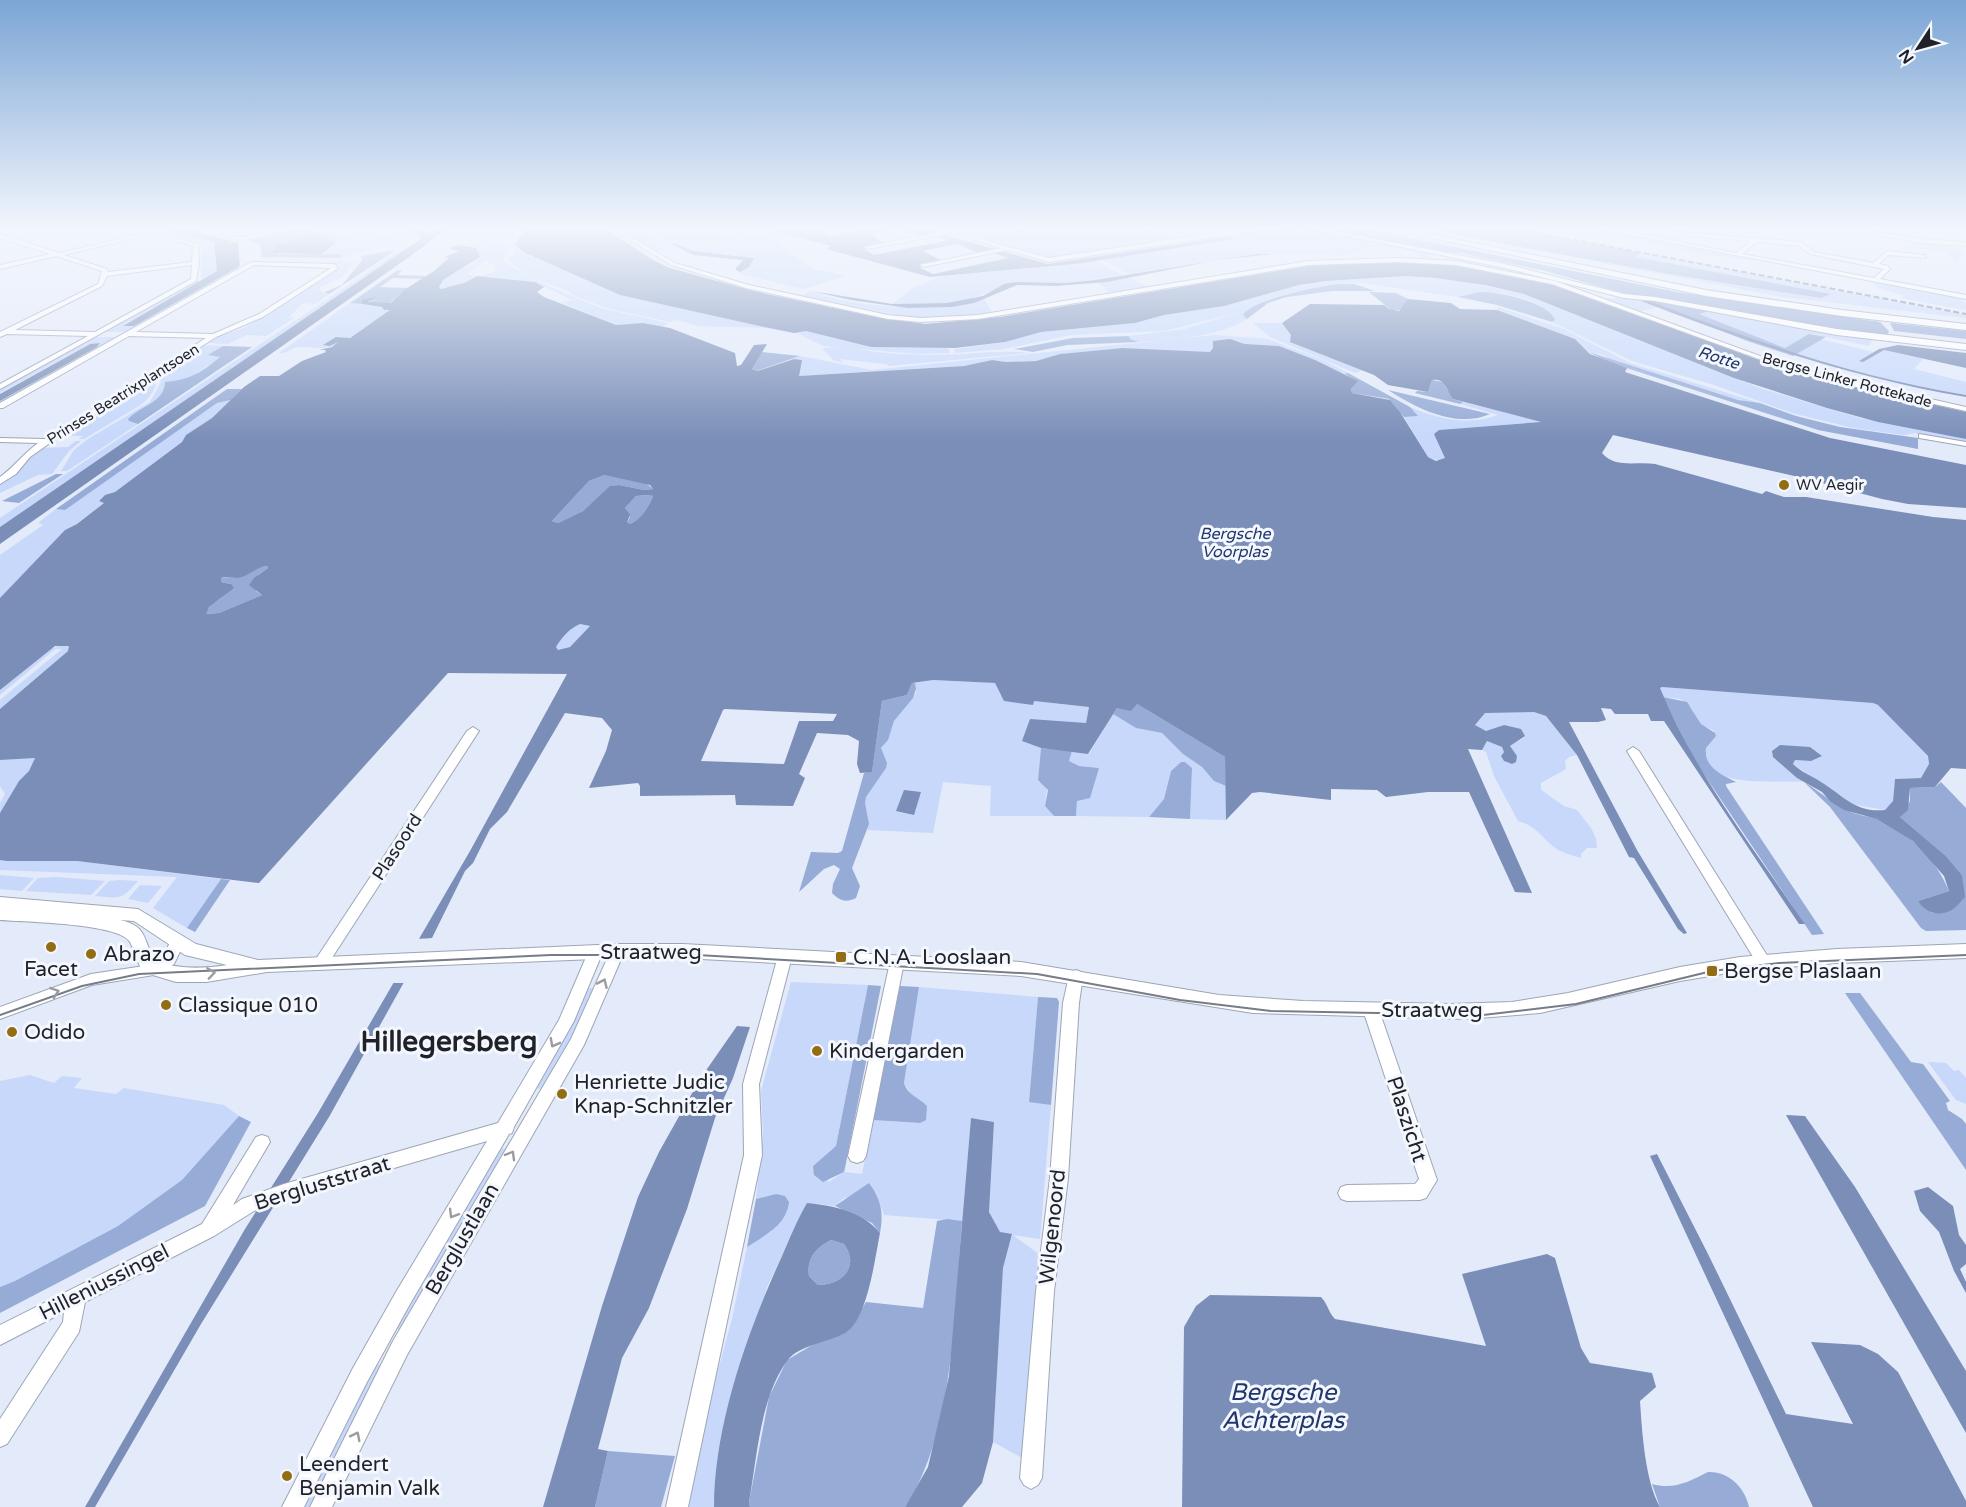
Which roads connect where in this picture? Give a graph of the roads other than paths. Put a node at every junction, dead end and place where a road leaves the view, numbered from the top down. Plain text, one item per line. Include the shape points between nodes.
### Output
1 (73, 298) edge
2 (161, 298) edge
3 (192, 298) edge
4 (286, 298) edge
5 (804, 298) edge
6 (1092, 298) edge
7 (1598, 298) edge
8 (1647, 298) edge
9 (1755, 298) edge
10 (1773, 298) edge
11 (1841, 310) junction
12 (1966, 321) edge
13 (1966, 327) edge
14 (2, 333) edge
15 (98, 334) junction
16 (130, 334) junction
17 (214, 336) junction
18 (1966, 347) edge
19 (0, 387) edge
20 (0, 406) edge
21 (1966, 409) edge
22 (1922, 436) dead end
23 (0, 440) edge
24 (47, 441) junction
25 (1966, 444) edge
26 (0, 481) edge
27 (473, 731) dead end
28 (1633, 751) dead end
29 (0, 903) edge
30 (30, 911) junction
31 (0, 914) edge
32 (99, 916) junction
33 (178, 941) junction
34 (620, 951) junction
35 (1966, 951) edge
36 (593, 952) junction
37 (784, 956) junction
38 (1763, 961) junction
39 (897, 962) junction
40 (321, 963) junction
41 (267, 965) junction
42 (155, 970) junction
43 (1077, 976) junction
44 (1371, 1010) junction
45 (0, 1013) edge
46 (504, 1128) junction
47 (525, 1131) junction
48 (261, 1142) dead end
49 (857, 1156) dead end
50 (1347, 1193) dead end
51 (208, 1230) junction
52 (76, 1298) junction
53 (0, 1335) edge
54 (378, 1344) junction
55 (400, 1348) junction
56 (0, 1437) edge
57 (1032, 1478) dead end
58 (293, 1507) edge
59 (321, 1507) edge
60 (677, 1507) edge

1 - 14 street
2 - 15 street
3 - 16 street, Prinses Beatrixplantsoen
4 - 17 street, Prinses Beatrixplantsoen via 238,329
5 - 6 street, Bergse Linker Rottekade via 888,317 921,320 978,317
7 - 21 street, Bergse Linker Rottekade via 1823,377
8 - 18 street via 1838,332
9 - 11 highway
10 - 11 highway
11 - 12 highway
11 - 13 highway
14 - 15 street
15 - 16 street
15 - 19 street
16 - 17 street
16 - 20 street
17 - 24 street, Prinses Beatrixplantsoen
22 - 25 street
23 - 24 street
24 - 26 street, Prinses Beatrixplantsoen
27 - 40 street, Plasoord
28 - 38 street
29 - 30 street
30 - 31 street
30 - 32 street
32 - 33 street via 138,915
32 - 42 street via 131,931 138,938 146,963
33 - 41 street via 200,953
33 - 42 street via 169,960
34 - 36 street, Straatweg
34 - 37 street, Straatweg
47 -> 34 street, Berglustlaan via 578,1041
35 - 38 street, Straatweg
36 - 40 street, Straatweg
36 -> 46 street, Berglustlaan via 566,1021
37 - 39 street, Straatweg
37 - 60 street via 751,1084 753,1155
38 - 44 street, Straatweg via 1652,980 1547,1005 1484,1011
39 - 43 street, Straatweg
39 - 49 street
40 - 41 street, Straatweg
42 -> 41 street via 206,975
45 -> 42 street via 91,980
43 - 44 street, Straatweg via 1220,1003
43 - 57 street, Wilgenoord via 1071,1003 1059,1178 1045,1291
44 - 50 street, Plaszicht via 1428,1180 1420,1192
46 - 47 street
46 - 51 street, Bergluststraat via 284,1192 248,1205
46 -> 54 street, Berglustlaan
55 -> 47 street, Berglustlaan
48 - 51 street, Bergluststraat
51 - 52 street, Hilleniussingel
52 - 53 street, Hilleniussingel
52 - 56 street via 72,1325
54 - 55 street
54 - 58 street, Berglustlaan
59 -> 55 street, Berglustlaan

